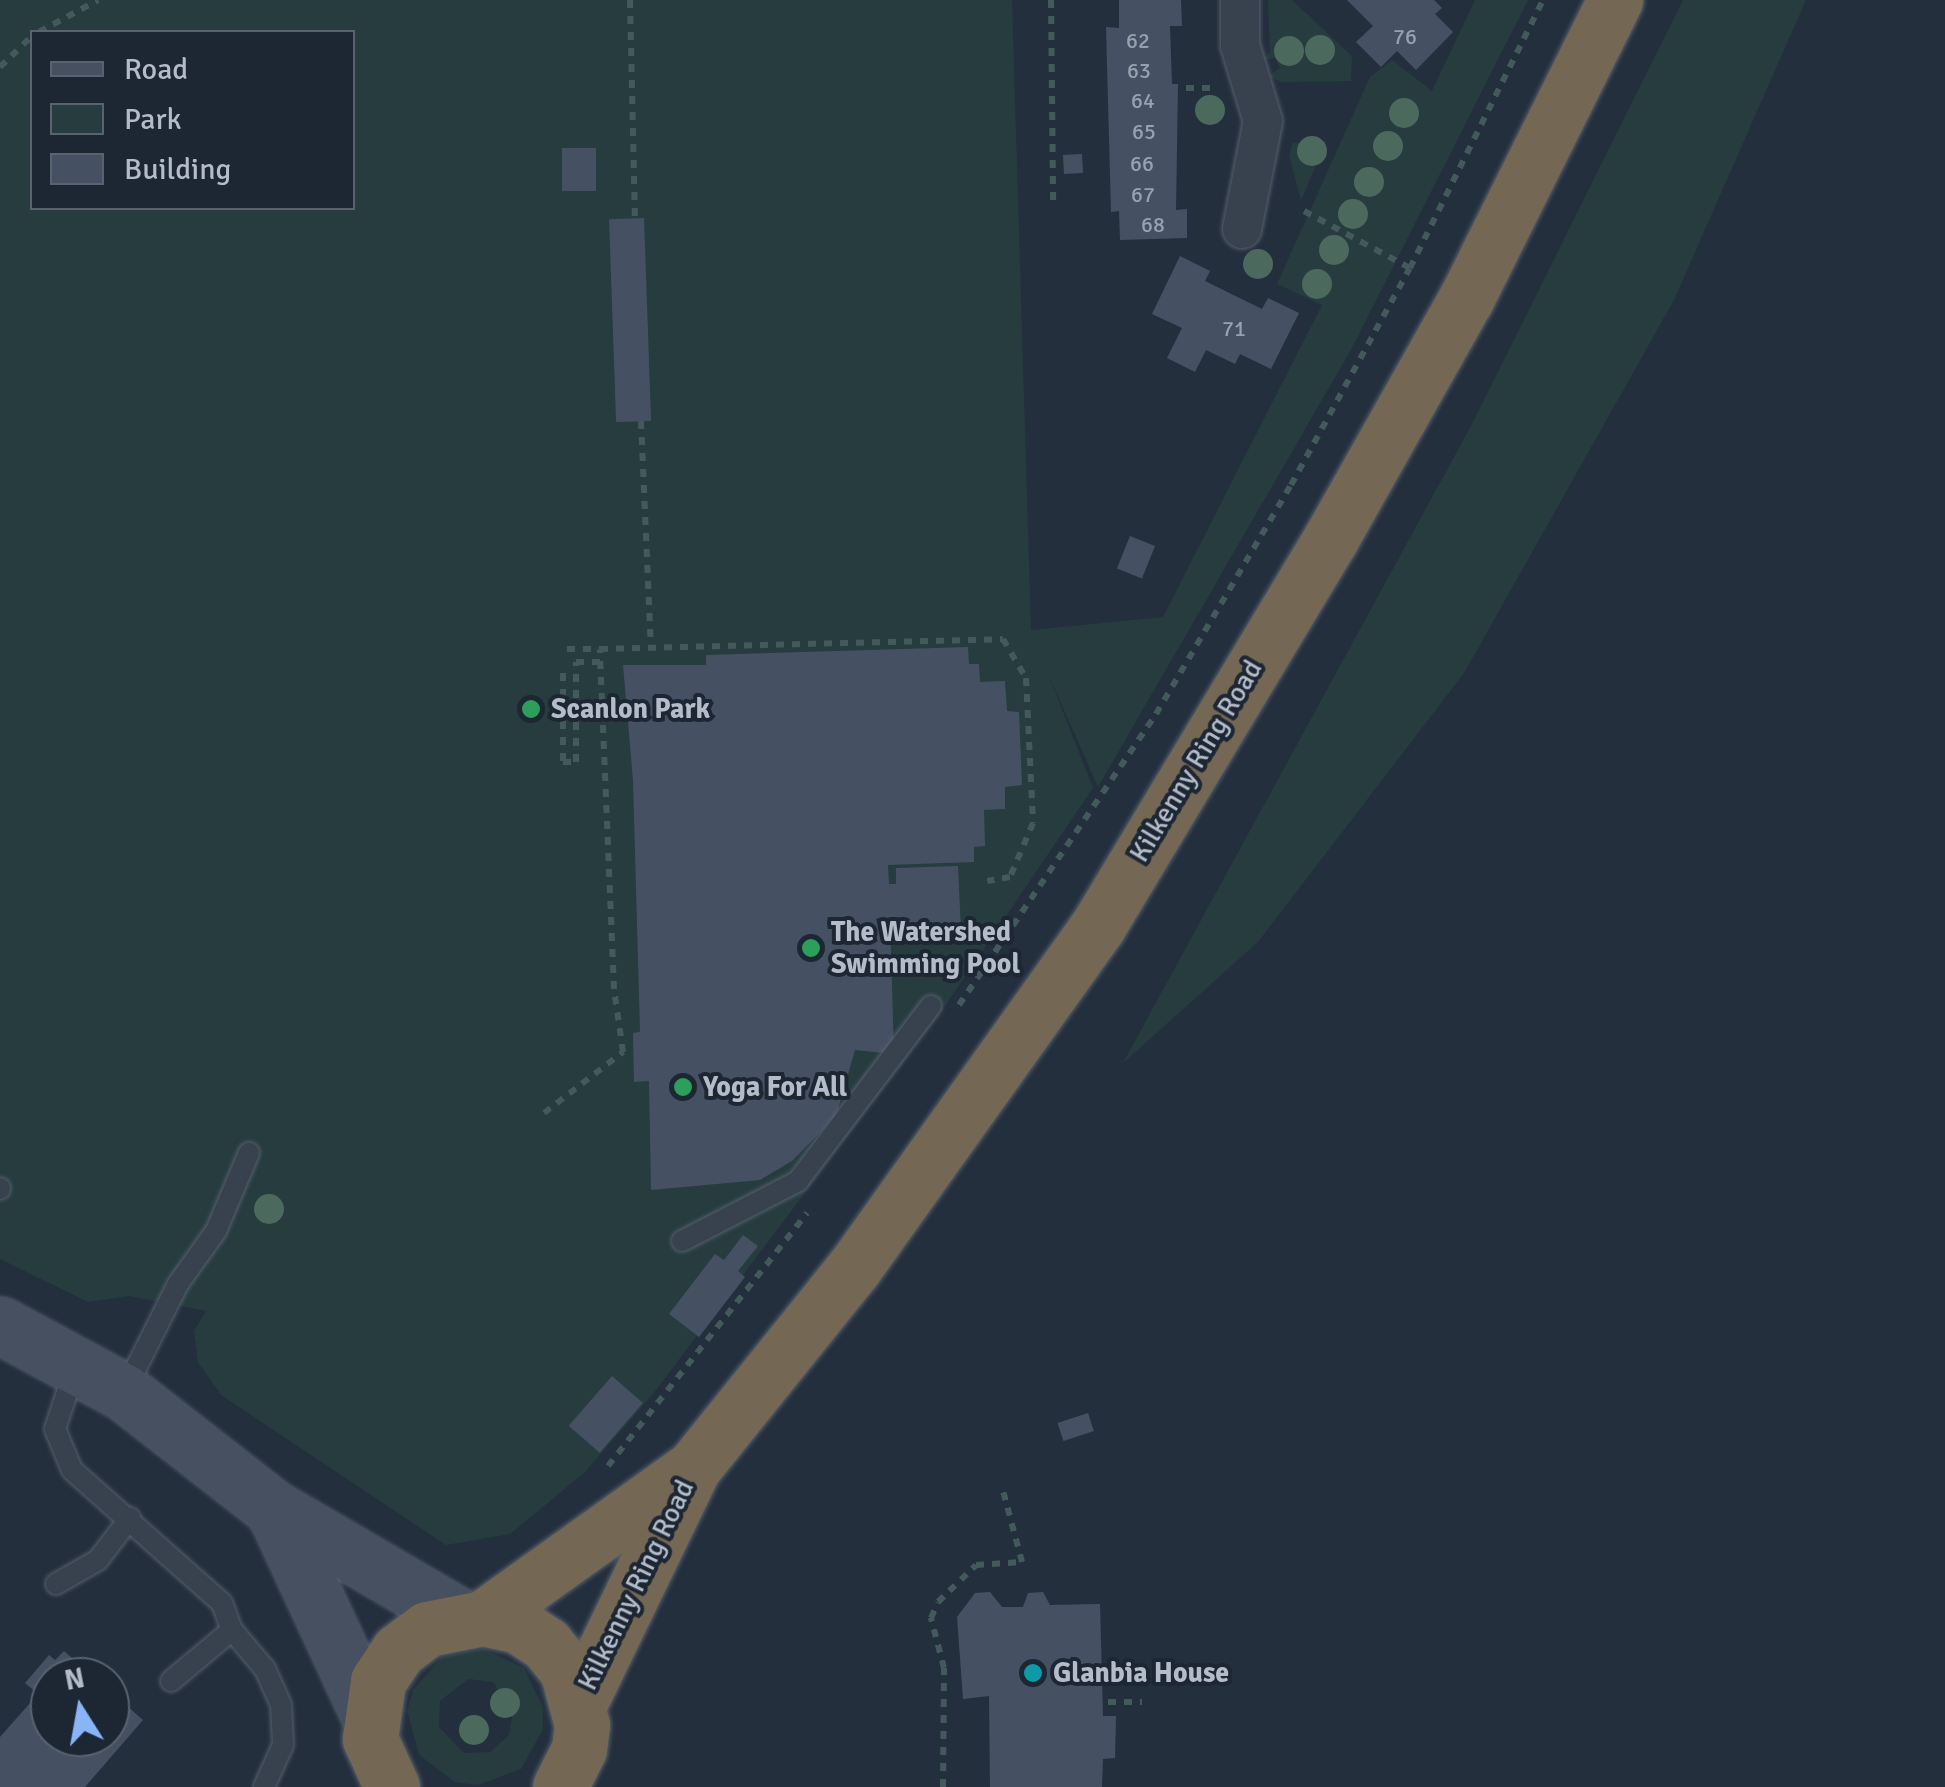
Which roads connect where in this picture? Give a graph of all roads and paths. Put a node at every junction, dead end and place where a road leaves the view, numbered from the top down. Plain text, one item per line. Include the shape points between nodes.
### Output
1 (98, 0) edge
2 (630, 0) edge
3 (1051, 0) edge
4 (1240, 0) edge
5 (1543, 0) edge
6 (1614, 0) edge
7 (43, 30) edge
8 (30, 41) edge
9 (0, 68) edge
10 (1186, 88) dead end
11 (1225, 88) dead end
12 (1053, 205) dead end
13 (1304, 211) dead end
14 (635, 218) dead end
15 (1242, 229) dead end
16 (1410, 268) junction
17 (641, 421) dead end
18 (651, 646) junction
19 (567, 649) dead end
20 (600, 649) junction
21 (601, 662) junction
22 (563, 672) dead end
23 (987, 881) dead end
24 (931, 1006) dead end
25 (953, 1014) dead end
26 (623, 1052) junction
27 (634, 1056) dead end
28 (544, 1113) dead end
29 (249, 1153) dead end
30 (818, 1199) dead end
31 (682, 1241) dead end
32 (0, 1326) edge
33 (76, 1366) junction
34 (124, 1392) junction
35 (693, 1468) junction
36 (598, 1477) dead end
37 (1002, 1487) dead end
38 (274, 1508) junction
39 (130, 1518) junction
40 (56, 1584) dead end
41 (472, 1618) junction
42 (232, 1630) junction
43 (171, 1681) dead end
44 (1108, 1702) dead end
45 (1142, 1702) dead end
46 (577, 1756) edge
47 (369, 1757) edge
48 (264, 1787) edge
49 (942, 1787) edge

1 - 7 path
2 - 14 path
3 - 12 path
4 - 15 street via 1240,45 1263,121
5 - 16 path
6 - 35 highway, Kilkenny Ring Road via 1466,299 1098,926 854,1268
8 - 9 path
10 - 11 path
13 - 16 path
16 - 25 path via 1156,714
17 - 18 path
18 - 20 path
18 - 23 path via 1003,639 1026,678 1032,823 1010,878
19 - 20 path
20 - 21 path
21 - 22 path via 576,662 576,762 562,762
21 - 26 path via 614,989
24 - 31 lane via 798,1181
26 - 27 path
26 - 28 path
29 - 34 lane via 216,1231 178,1284
30 - 36 path
32 - 33 street
33 - 34 street
33 - 39 lane via 56,1429 72,1470
34 - 38 street
35 - 41 highway, Kilkenny Ring Road
35 - 46 highway, Kilkenny Ring Road
37 - 49 path via 1022,1562 976,1565 938,1602 931,1618 944,1668
38 - 41 street
38 - 47 street
39 - 40 lane via 98,1560
39 - 42 lane via 222,1603
41 - 46 highway via 517,1626 546,1644 568,1670
41 - 47 highway, Kilkenny Ring Road via 427,1629 398,1650 378,1680
42 - 43 lane
42 - 48 lane via 265,1669 281,1705 283,1745
44 - 45 path

